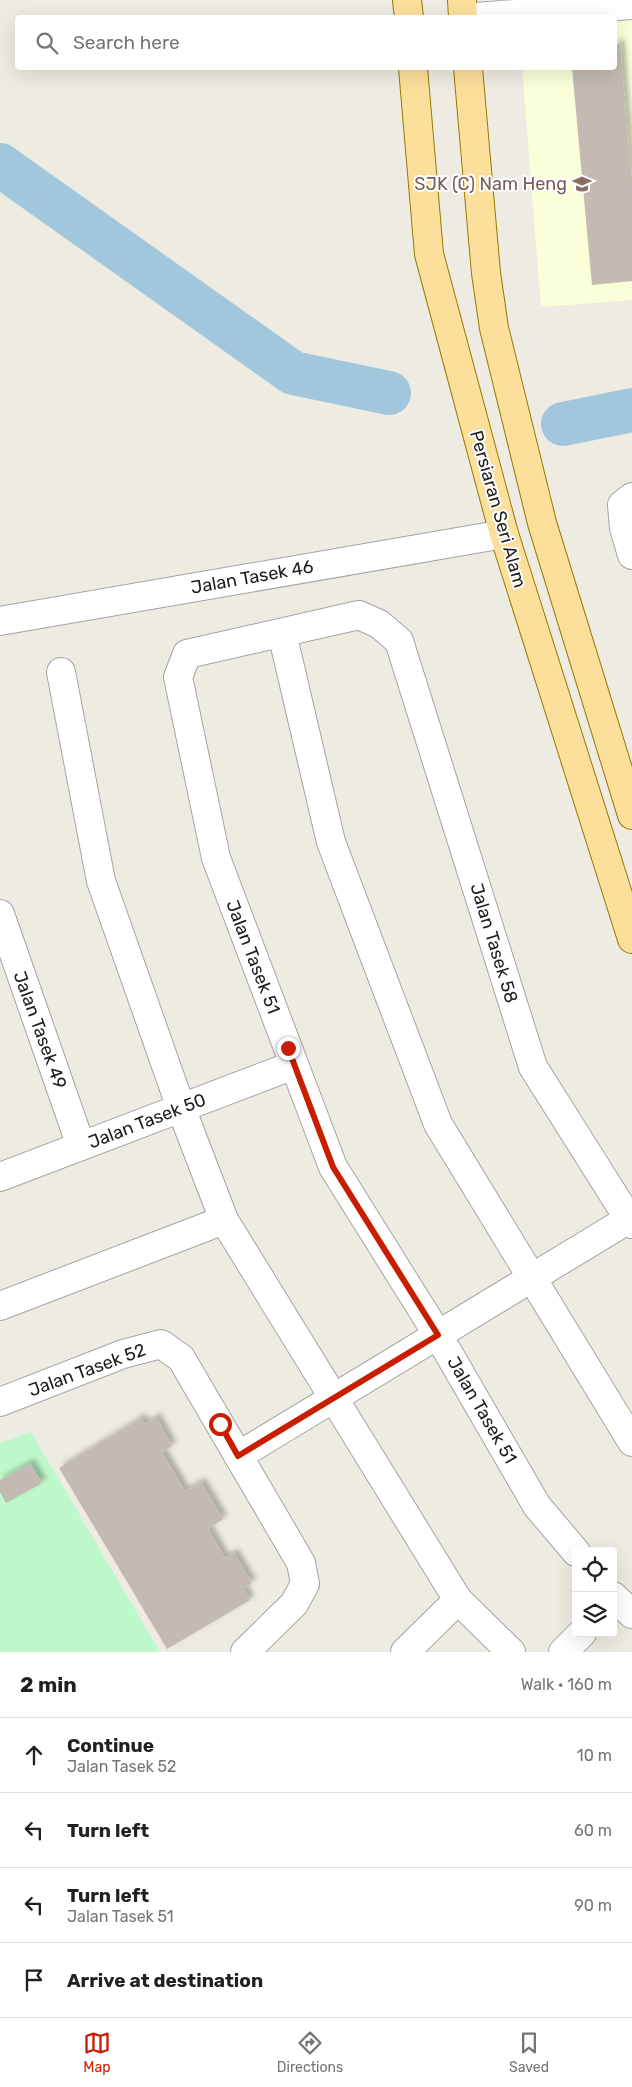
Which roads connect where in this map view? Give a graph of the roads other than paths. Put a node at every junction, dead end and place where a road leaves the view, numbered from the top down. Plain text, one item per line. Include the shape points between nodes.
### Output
1 (407, 0) edge
2 (462, 0) edge
3 (553, 5) edge
4 (632, 5) edge
5 (409, 15) edge
6 (463, 15) edge
7 (484, 15) edge
8 (413, 70) edge
9 (468, 70) edge
10 (519, 431) junction
11 (632, 497) edge
12 (504, 534) junction
13 (632, 555) edge
14 (570, 619) junction
15 (0, 621) edge
16 (282, 632) junction
17 (62, 672) dead end
18 (632, 815) edge
19 (0, 914) edge
20 (632, 939) edge
21 (294, 1065) junction
22 (181, 1108) junction
23 (82, 1146) junction
24 (0, 1177) edge
25 (224, 1220) junction
26 (630, 1222) edge
27 (532, 1278) junction
28 (0, 1306) edge
29 (438, 1335) junction
30 (1, 1397) edge
31 (332, 1399) junction
32 (632, 1442) edge
33 (238, 1456) junction
34 (572, 1547) edge
35 (458, 1600) junction
36 (578, 1637) edge
37 (245, 1652) edge
38 (405, 1652) edge
39 (512, 1652) edge
40 (563, 1652) edge

1 - 5 main road
2 - 6 main road
3 - 4 street
3 - 7 street
8 - 12 main road, Persiaran Seri Alam via 430,254
9 - 10 main road via 487,282 494,328
10 - 12 main road via 520,492
10 - 14 main road
11 - 13 street via 622,505 624,528
12 - 14 main road via 532,548
12 - 15 street, Jalan Tasek 46
12 - 20 main road, Persiaran Seri Alam
14 - 18 main road
16 - 21 street, Jalan Tasek 51 via 187,654 178,676 216,858
16 - 26 street, Jalan Tasek 58 via 359,615 379,624 399,641 534,1067
16 - 27 street via 331,842 434,1115
17 - 22 street via 101,881
19 - 23 street, Jalan Tasek 49
21 - 22 street, Jalan Tasek 50
21 - 29 street, Jalan Tasek 51 via 333,1167
22 - 23 street, Jalan Tasek 50
22 - 25 street
23 - 24 street, Jalan Tasek 50
25 - 28 street
25 - 31 street
26 - 27 street
27 - 29 street
27 - 32 street
29 - 31 street
29 - 34 street, Jalan Tasek 51 via 537,1506
30 - 33 street, Jalan Tasek 52 via 161,1344 181,1358
31 - 33 street
31 - 35 street
33 - 37 street, Jalan Tasek 52 via 300,1563 305,1584 294,1604
35 - 38 street
35 - 39 street
36 - 40 street

